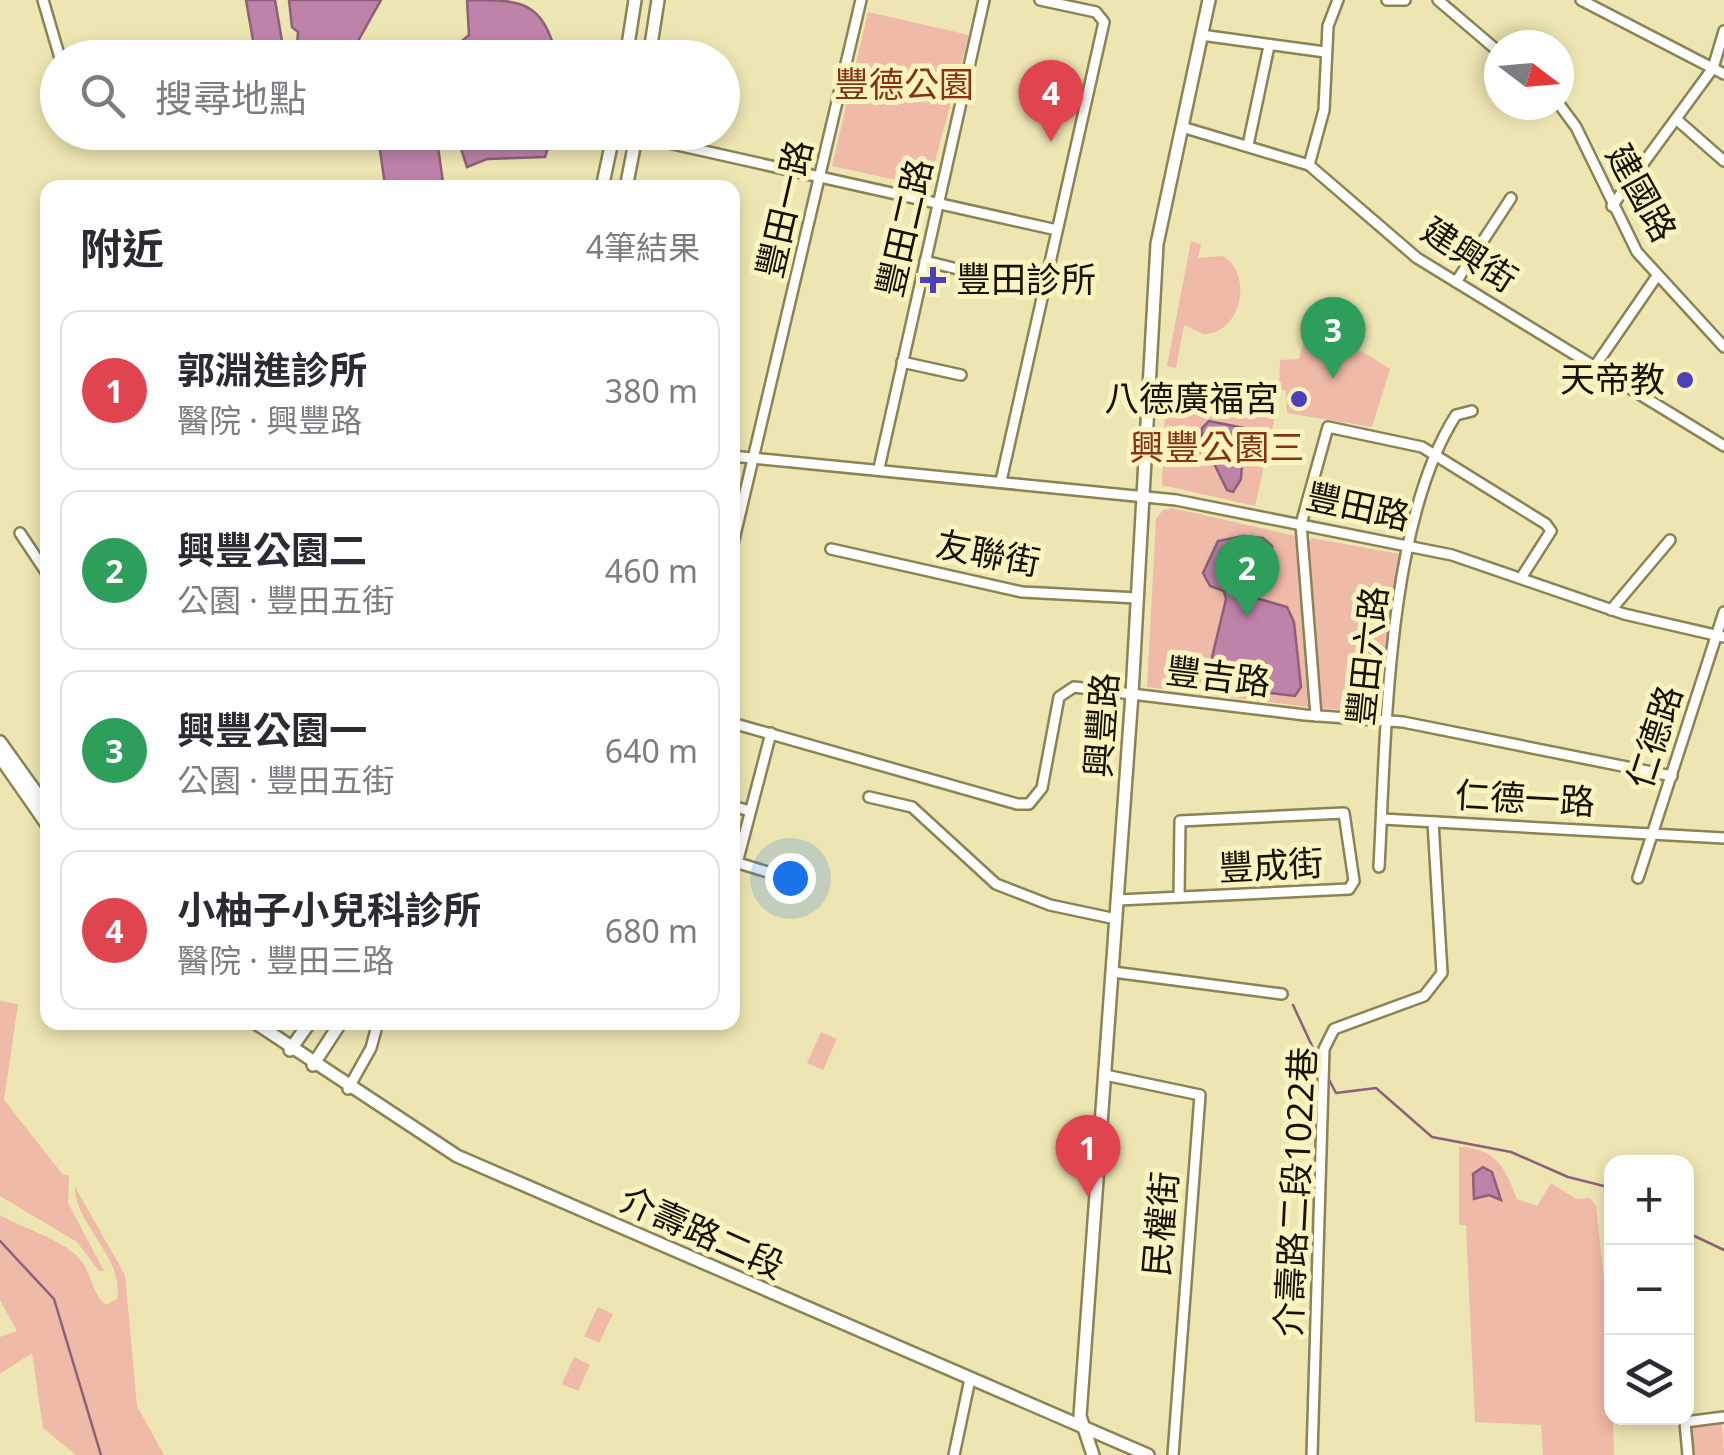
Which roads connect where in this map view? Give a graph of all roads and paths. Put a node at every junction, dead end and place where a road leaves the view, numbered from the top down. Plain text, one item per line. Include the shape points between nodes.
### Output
1 (42, 0) edge
2 (635, 0) edge
3 (658, 0) edge
4 (861, 0) edge
5 (984, 0) edge
6 (1040, 0) edge
7 (1209, 0) edge
8 (1338, 0) edge
9 (1387, 0) edge
10 (1404, 0) edge
11 (1438, 0) edge
12 (1581, 0) edge
13 (1724, 30) edge
14 (1201, 35) junction
15 (1484, 39) edge
16 (54, 40) edge
17 (629, 40) edge
18 (652, 40) edge
19 (1269, 46) junction
20 (1325, 52) junction
21 (1713, 68) junction
22 (1724, 74) edge
23 (1676, 119) junction
24 (1571, 120) edge
25 (1182, 127) junction
26 (1248, 145) junction
27 (612, 150) edge
28 (634, 150) edge
29 (707, 150) edge
30 (1724, 161) edge
31 (1308, 166) junction
32 (820, 176) junction
33 (604, 180) edge
34 (628, 180) edge
35 (1511, 198) dead end
36 (939, 202) junction
37 (1612, 206) junction
38 (1056, 230) junction
39 (925, 261) junction
40 (978, 274) dead end
41 (1657, 276) junction
42 (1456, 282) junction
43 (1724, 347) edge
44 (902, 362) junction
45 (1595, 366) junction
46 (962, 375) dead end
47 (1472, 411) dead end
48 (1724, 446) edge
49 (1436, 454) junction
50 (740, 456) edge
51 (756, 457) junction
52 (879, 468) junction
53 (1001, 480) junction
54 (1142, 496) junction
55 (740, 518) edge
56 (1301, 524) junction
57 (20, 533) dead end
58 (1670, 540) dead end
59 (1408, 546) junction
60 (832, 549) dead end
61 (40, 563) edge
62 (1522, 578) junction
63 (1137, 598) junction
64 (1611, 610) junction
65 (1724, 612) edge
66 (1720, 636) edge
67 (1132, 694) junction
68 (1316, 716) junction
69 (1388, 720) junction
70 (740, 725) edge
71 (771, 733) junction
72 (0, 742) edge
73 (0, 757) edge
74 (1672, 776) junction
75 (869, 797) dead end
76 (40, 798) edge
77 (740, 808) edge
78 (750, 811) junction
79 (40, 814) edge
80 (1382, 819) junction
81 (1433, 822) junction
82 (1652, 834) junction
83 (1724, 838) edge
84 (740, 845) edge
85 (740, 863) edge
86 (1379, 867) dead end
87 (770, 872) dead end
88 (1638, 878) dead end
89 (1178, 898) junction
90 (1118, 900) junction
91 (1116, 919) junction
92 (1113, 972) junction
93 (1282, 994) dead end
94 (264, 1030) edge
95 (304, 1030) edge
96 (336, 1030) edge
97 (376, 1030) edge
98 (290, 1050) junction
99 (313, 1065) junction
100 (1106, 1075) junction
101 (348, 1089) junction
102 (970, 1379) junction
103 (1724, 1417) edge
104 (1694, 1419) edge
105 (1685, 1425) edge
106 (1081, 1429) junction
107 (954, 1455) edge
108 (1094, 1455) edge
109 (1148, 1455) edge
110 (1174, 1455) edge
111 (1312, 1455) edge
112 (1688, 1455) edge

1 - 16 street
2 - 17 main road
3 - 18 main road
4 - 32 street, 豐田一路
5 - 36 street, 豐田二路
6 - 38 street via 1101,14 1104,22
7 - 14 main road, 興豐路
8 - 20 street
9 - 10 street
11 - 15 street
12 - 21 street
13 - 21 street
14 - 19 street
14 - 25 main road, 興豐路
19 - 20 street
19 - 26 street
20 - 31 street via 1324,110
21 - 22 street
21 - 23 street
23 - 30 street
23 - 37 street
24 - 37 street, 建國路
25 - 26 street, 建興街
25 - 54 main road, 興豐路 via 1157,244
26 - 31 street, 建興街
27 - 33 main road
28 - 34 main road
29 - 32 street
31 - 42 street, 建興街 via 1417,258
32 - 36 street
32 - 51 street, 豐田一路
35 - 42 street
36 - 38 street
36 - 39 street, 豐田二路
37 - 41 street, 建國路
38 - 53 street
39 - 40 street
39 - 44 street, 豐田二路
41 - 43 street, 建國路
41 - 45 street
42 - 45 street, 建興街
44 - 46 street
44 - 52 street, 豐田二路
45 - 48 street, 建興街
47 - 49 street, 豐田六路 via 1456,415
49 - 56 street via 1328,427
49 - 59 street, 豐田六路
49 - 62 street via 1549,527
50 - 51 street, 豐田路
51 - 52 street, 豐田路
51 - 55 street, 豐田一路
52 - 53 street, 豐田路
53 - 54 street, 豐田路
54 - 56 street, 豐田路
54 - 63 main road, 興豐路
56 - 59 street, 豐田路
56 - 68 street
57 - 61 street
58 - 64 street
59 - 62 street, 豐田路
59 - 69 street, 豐田六路
60 - 63 street, 友聯街 via 1022,592
62 - 64 street, 豐田路
63 - 67 main road, 興豐路
64 - 66 street, 豐田路
65 - 66 street, 仁德路
66 - 74 street, 仁德路
67 - 68 street, 豐吉路
67 - 71 street, 豐吉路 via 1063,691 1042,788 1030,804
67 - 90 main road, 興豐路
68 - 69 street, 豐吉路
69 - 74 street, 豐吉路
69 - 80 street, 豐田六路
70 - 71 street, 豐吉路
71 - 78 street
72 - 76 main road
73 - 79 main road
74 - 82 street, 仁德路
75 - 91 street via 912,807 996,884 1050,905
77 - 78 street
78 - 84 street
80 - 81 street, 仁德一路
80 - 86 street, 豐田六路
81 - 82 street, 仁德一路
81 - 111 street, 介壽路二段1022巷 via 1442,973 1424,996 1326,1037
82 - 83 street, 仁德一路
82 - 88 street, 仁德路
85 - 87 street
89 - 89 street, 豐成街 via 1350,890 1344,814 1180,822
89 - 90 street, 豐成街
90 - 91 main road, 興豐路
91 - 92 main road, 興豐路
92 - 93 street
92 - 100 main road, 興豐路
94 - 98 main road, 介壽路二段
95 - 98 main road
96 - 99 main road
97 - 101 street
98 - 99 main road, 介壽路二段
99 - 101 main road, 介壽路二段
100 - 106 main road, 興豐路
100 - 110 street, 民權街 via 1200,1095
101 - 102 main road, 介壽路二段 via 457,1156
102 - 106 main road, 介壽路二段
102 - 107 street
103 - 104 street
105 - 112 street
106 - 108 main road
106 - 109 main road, 介壽路二段

